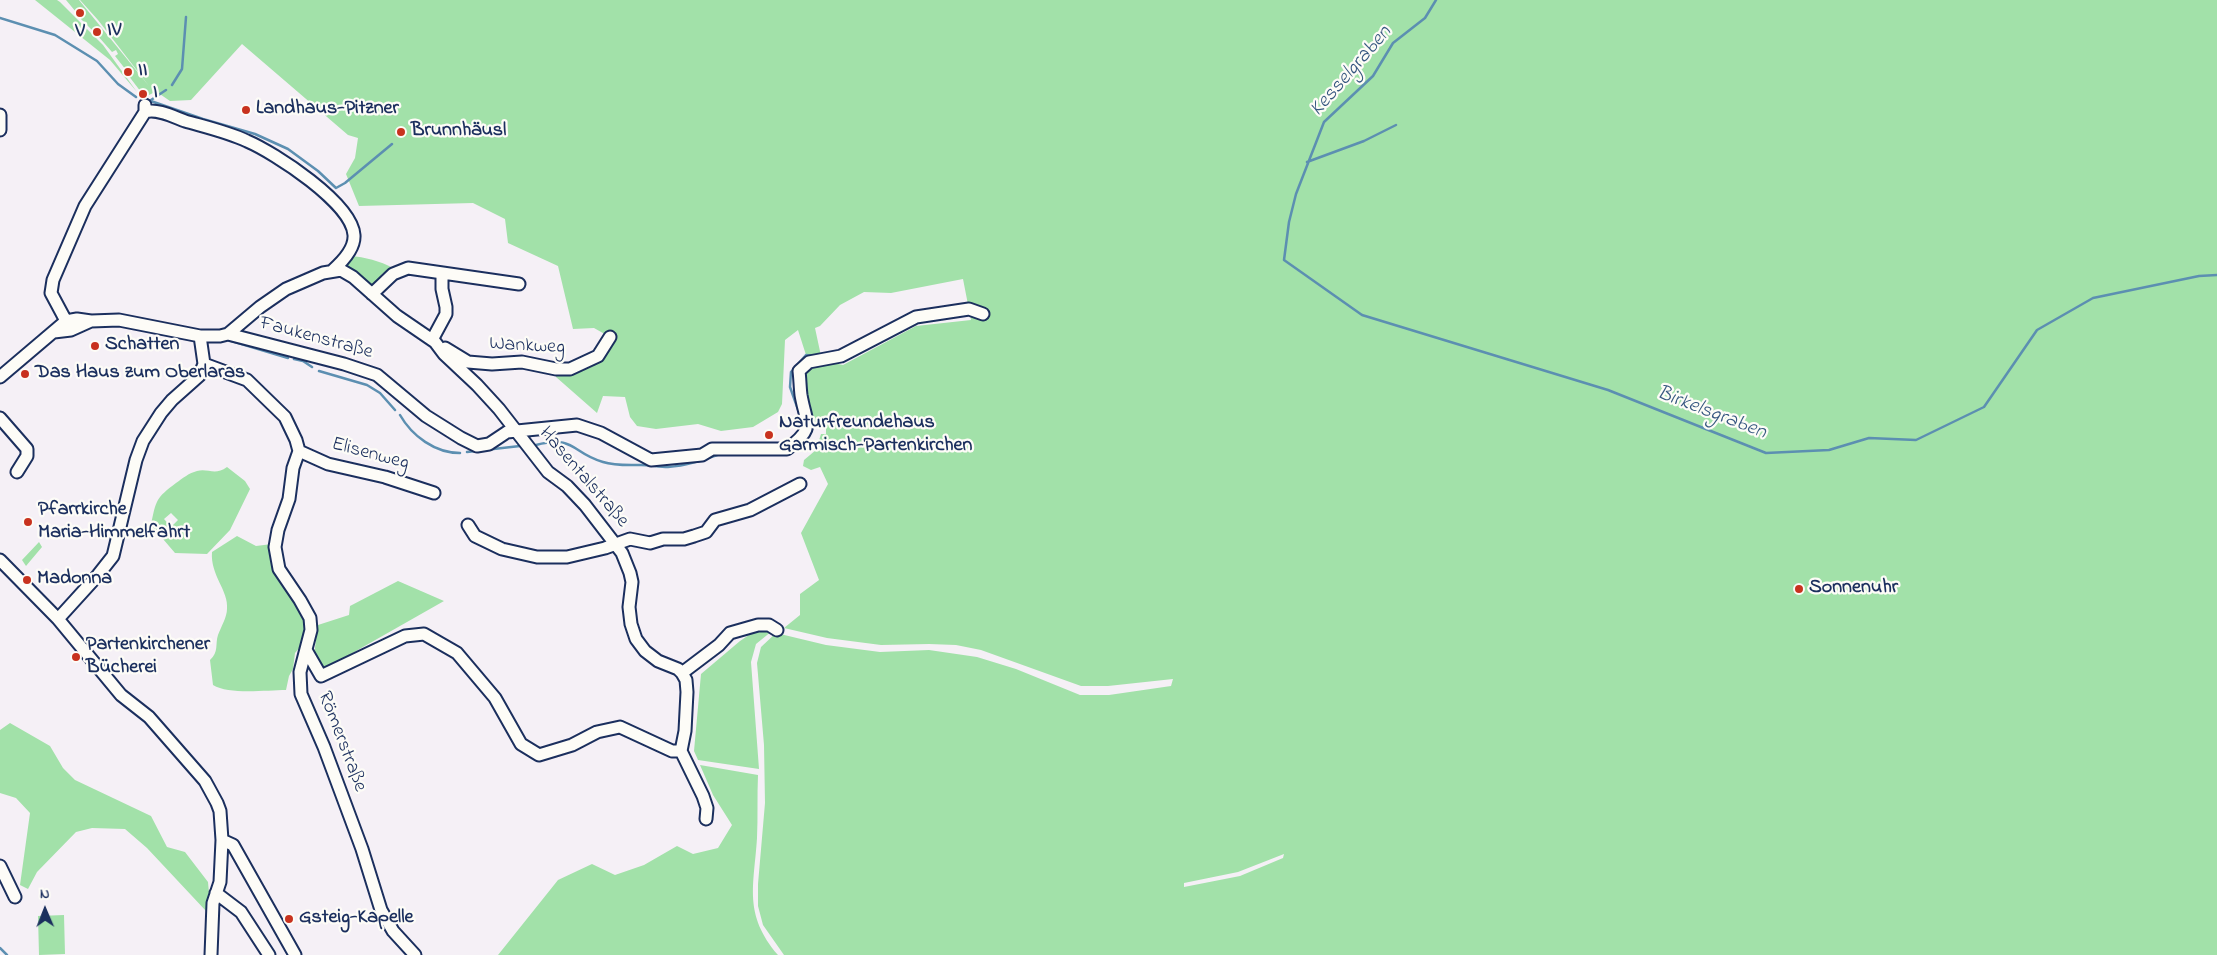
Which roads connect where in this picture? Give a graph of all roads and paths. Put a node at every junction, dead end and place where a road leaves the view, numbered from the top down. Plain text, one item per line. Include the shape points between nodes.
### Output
1 (0, 115) edge
2 (0, 130) edge
3 (333, 270) junction
4 (442, 273) junction
5 (519, 284) dead end
6 (372, 294) junction
7 (984, 314) dead end
8 (66, 321) junction
9 (91, 321) junction
10 (54, 332) junction
11 (228, 334) junction
12 (200, 336) junction
13 (610, 337) dead end
14 (434, 341) junction
15 (204, 364) junction
16 (0, 377) edge
17 (0, 418) edge
18 (517, 431) junction
19 (299, 451) junction
20 (17, 472) dead end
21 (800, 484) dead end
22 (434, 492) dead end
23 (468, 525) dead end
24 (615, 543) junction
25 (0, 560) edge
26 (58, 619) junction
27 (776, 630) dead end
28 (306, 650) junction
29 (682, 674) junction
30 (321, 676) junction
31 (300, 681) junction
32 (681, 751) junction
33 (706, 819) dead end
34 (222, 840) junction
35 (0, 866) edge
36 (216, 893) junction
37 (15, 897) dead end
38 (211, 955) edge
39 (269, 955) edge
40 (295, 955) edge
41 (415, 955) edge

1 - 2 street
3 - 6 street via 345,271
3 - 8 street via 353,246 353,226 342,209 302,174 239,138 145,108 85,206 53,280 51,293
3 - 11 street via 286,289
4 - 5 street
4 - 6 street via 408,268 399,271
4 - 14 street via 446,314
6 - 14 street
7 - 18 street via 969,309 916,317 841,356 809,362 799,371 807,427 786,449 712,449 702,455 651,460 584,426
8 - 9 street, Faukenstraße
8 - 10 street
9 - 10 street via 70,330
9 - 12 street, Faukenstraße via 127,321
10 - 16 street
11 - 12 street, Faukenstraße
11 - 18 street, Faukenstraße via 377,374 426,416 472,444 484,446 507,432
12 - 15 street
13 - 14 street, Wankweg via 598,356 570,369 522,362 468,362
14 - 18 street, Hasentalstraße
15 - 19 street via 247,380 285,416
15 - 26 street via 199,376 172,400 143,441 113,556
17 - 20 street via 27,449 27,456
18 - 24 street, Hasentalstraße via 539,462 585,505
19 - 22 street, Elisenweg via 328,464
19 - 28 street, Römerstraße via 275,547 279,569 310,618
21 - 24 street via 750,510 715,520 706,532 694,536 650,543 630,539
23 - 24 street via 475,536 485,542 537,557 567,556
24 - 29 street, Hasentalstraße via 630,573 629,607 636,639 658,661
25 - 26 street
26 - 34 street via 121,695 149,717 205,781 220,811
27 - 29 street via 770,625 758,625 730,633
28 - 30 street
28 - 31 street, Römerstraße
29 - 32 street via 687,692
30 - 31 street
30 - 32 street via 405,636 424,634 457,653 495,698 522,744 539,755 597,732 620,728 672,751
31 - 41 street, Römerstraße via 304,701 362,849 374,891 392,931
32 - 33 street via 703,796
34 - 36 street via 220,882
34 - 40 street via 233,845
35 - 37 street
36 - 38 street
36 - 39 street via 240,912

